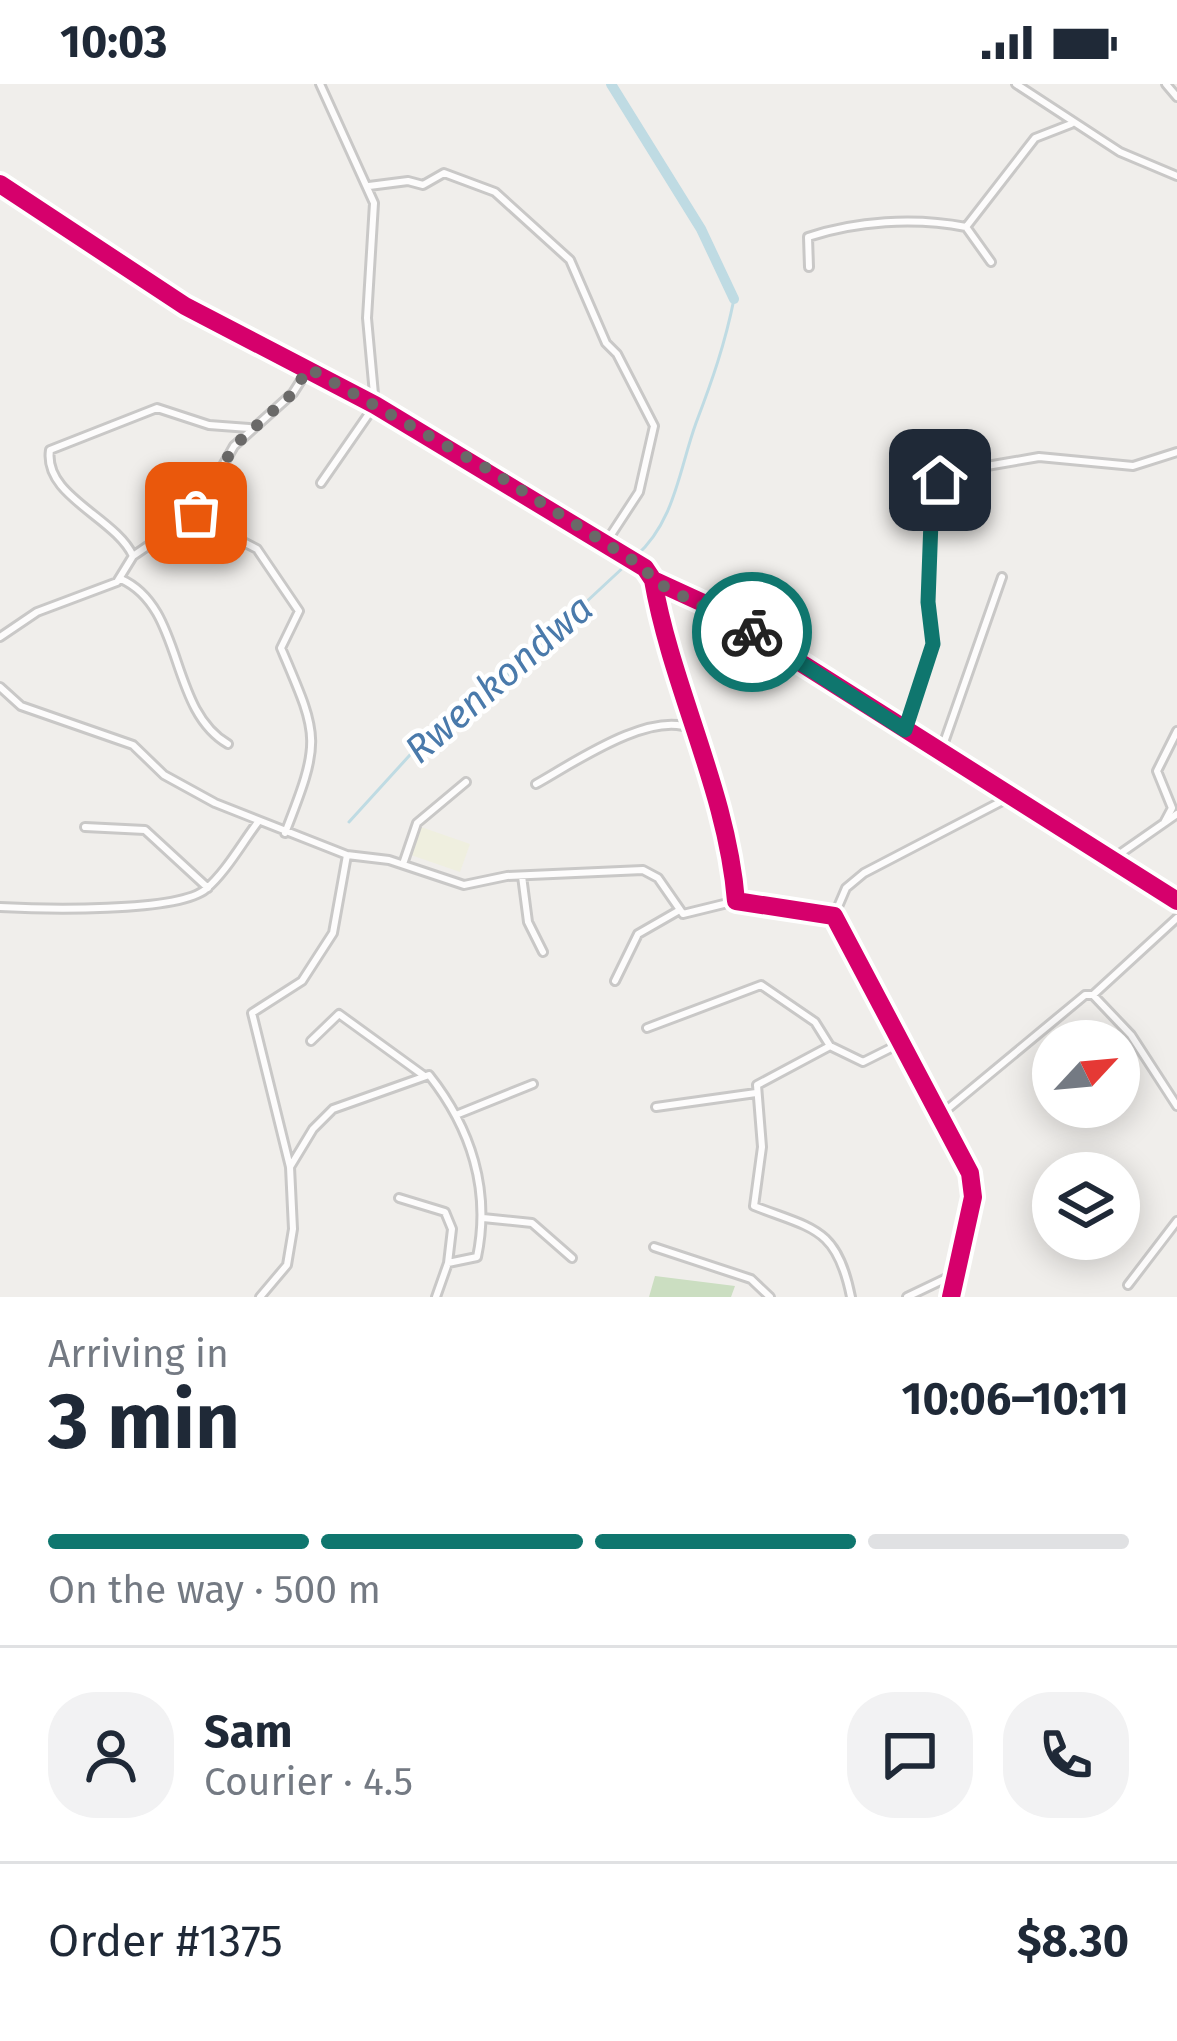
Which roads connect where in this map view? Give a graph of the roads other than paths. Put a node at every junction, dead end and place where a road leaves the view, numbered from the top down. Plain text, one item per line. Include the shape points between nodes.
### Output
1 (320, 84) edge
2 (1016, 84) edge
3 (1166, 84) edge
4 (1177, 98) edge
5 (1071, 124) junction
6 (1177, 176) edge
7 (0, 184) edge
8 (369, 186) junction
9 (388, 187) junction
10 (374, 203) junction
11 (966, 227) junction
12 (991, 262) dead end
13 (809, 267) dead end
14 (308, 368) junction
15 (375, 405) junction
16 (249, 428) junction
17 (1177, 452) edge
18 (322, 483) dead end
19 (193, 516) junction
20 (605, 544) junction
21 (133, 556) junction
22 (1002, 577) dead end
23 (120, 578) junction
24 (652, 580) junction
25 (0, 637) edge
26 (0, 687) edge
27 (692, 729) junction
28 (905, 730) junction
29 (1177, 731) edge
30 (228, 744) dead end
31 (941, 751) junction
32 (466, 782) dead end
33 (536, 784) dead end
34 (1013, 795) junction
35 (1177, 814) edge
36 (258, 822) junction
37 (1163, 823) junction
38 (85, 827) dead end
39 (285, 833) junction
40 (347, 855) junction
41 (1114, 859) junction
42 (403, 864) junction
43 (522, 876) junction
44 (208, 887) junction
45 (1177, 901) edge
46 (736, 902) junction
47 (0, 907) edge
48 (678, 911) junction
49 (834, 916) junction
50 (1177, 918) edge
51 (543, 952) dead end
52 (615, 981) dead end
53 (1093, 995) junction
54 (647, 1028) dead end
55 (310, 1041) dead end
56 (902, 1043) junction
57 (830, 1046) junction
58 (423, 1075) junction
59 (533, 1084) dead end
60 (756, 1094) junction
61 (1177, 1106) edge
62 (656, 1107) dead end
63 (456, 1115) junction
64 (939, 1116) junction
65 (290, 1167) junction
66 (399, 1198) dead end
67 (483, 1218) junction
68 (1177, 1221) edge
69 (655, 1247) dead end
70 (572, 1258) dead end
71 (448, 1263) junction
72 (955, 1274) junction
73 (1128, 1285) dead end
74 (260, 1297) edge
75 (436, 1297) edge
76 (770, 1297) edge
77 (850, 1297) edge
78 (907, 1297) edge
79 (951, 1297) edge

1 - 8 street
2 - 5 street
3 - 4 street
5 - 6 street
5 - 11 street via 1035,138
7 - 14 street via 185,306
8 - 9 street
8 - 10 street
9 - 10 street
9 - 20 street via 423,185 444,173 485,186 570,260 654,426 639,492
10 - 15 street via 367,319
11 - 12 street
11 - 13 street via 922,220 836,226 806,239
14 - 15 street
14 - 16 street via 293,393
15 - 18 street
15 - 20 street
16 - 19 street
16 - 21 street via 157,408 50,450 56,480 123,537
17 - 28 street via 1133,466 1039,457 940,480 932,494 933,644
19 - 21 street
19 - 39 street via 257,550 299,610 281,648 303,691 315,744
20 - 24 street
21 - 23 street
22 - 31 street
23 - 25 street via 37,612
23 - 30 street via 154,605 206,726
24 - 27 street
24 - 28 street via 714,608
26 - 36 street via 21,706 133,745 164,776
27 - 33 street via 670,725 618,739
27 - 46 street via 711,777
28 - 31 street
29 - 37 street via 1156,771 1172,808
31 - 34 street
32 - 42 street via 417,823
34 - 41 street
34 - 49 street via 864,873 846,888
35 - 37 street
36 - 39 street
36 - 44 street
37 - 41 street
38 - 44 street via 145,830
39 - 40 street
40 - 42 street
40 - 65 street via 333,933 302,981 252,1013
41 - 45 street
42 - 43 street via 464,886
43 - 48 street via 643,870 658,878
43 - 51 street via 530,928
44 - 47 street via 181,900 102,910
46 - 48 street
46 - 49 street
48 - 52 street via 638,934
49 - 56 street
50 - 53 street
53 - 61 street via 1131,1035
53 - 64 street
54 - 57 street via 761,985 815,1022
55 - 58 street via 339,1014
56 - 57 street via 863,1062
56 - 64 street
57 - 60 street via 761,1082
58 - 63 street
58 - 65 street via 333,1109
59 - 63 street
60 - 62 street
60 - 77 street via 762,1147 754,1206 802,1222 833,1244
63 - 67 street via 479,1174
64 - 72 street via 974,1189
65 - 74 street via 289,1261
66 - 71 street via 446,1212
67 - 70 street via 532,1223
67 - 71 street via 476,1259
68 - 73 street
69 - 76 street via 751,1279
71 - 75 street
72 - 78 street
72 - 79 street

